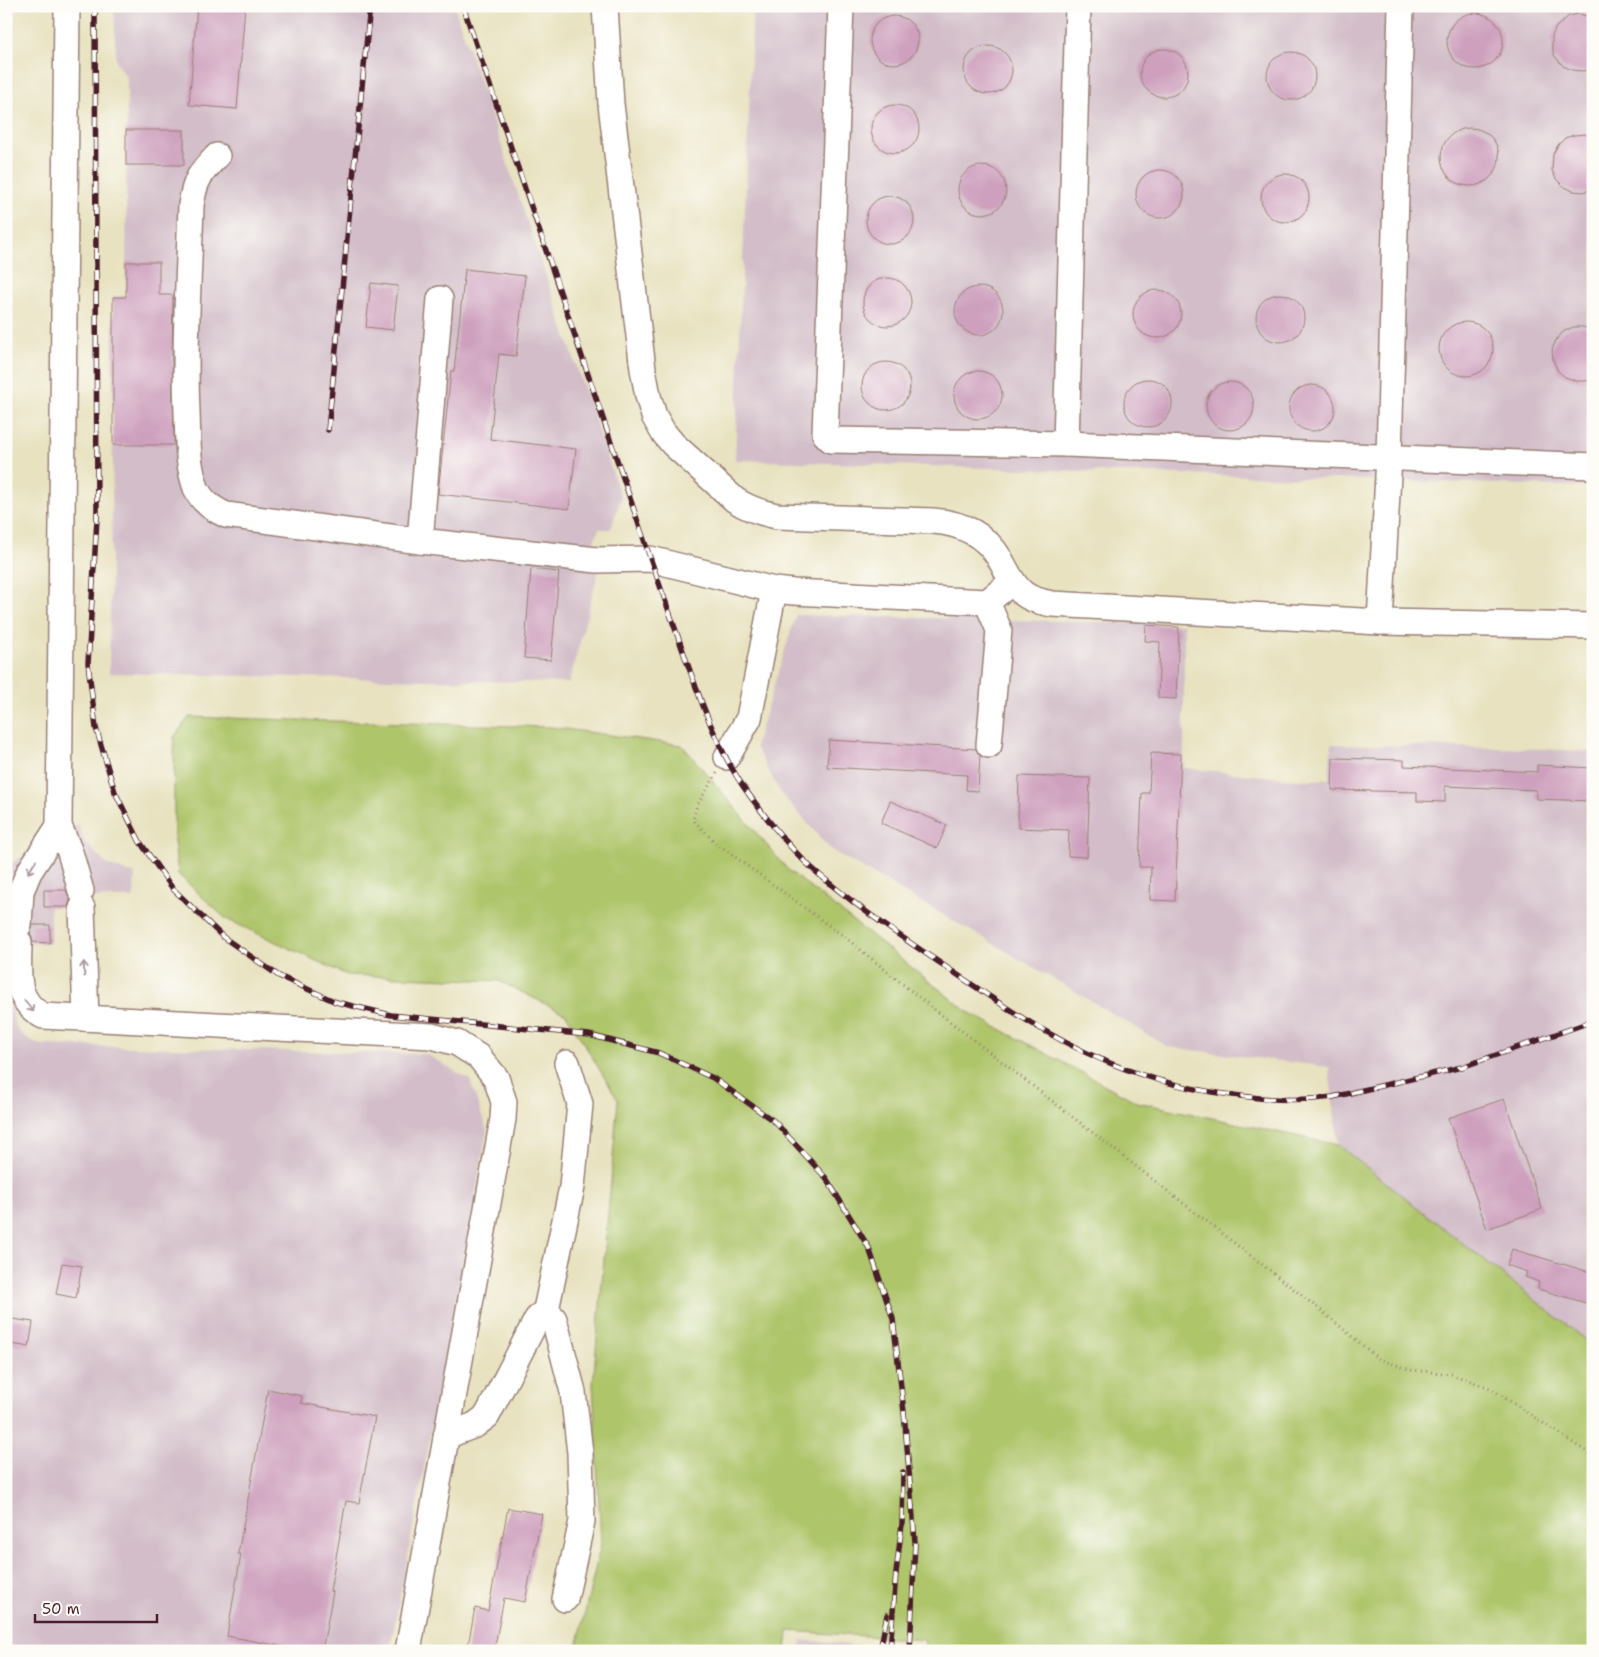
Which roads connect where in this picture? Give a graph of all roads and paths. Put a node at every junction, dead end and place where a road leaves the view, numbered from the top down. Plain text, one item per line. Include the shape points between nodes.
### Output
1 (67, 6) edge
2 (605, 6) edge
3 (841, 6) edge
4 (1078, 6) edge
5 (1401, 6) edge
6 (217, 156) dead end
7 (440, 299) dead end
8 (1066, 444) junction
9 (1389, 457) junction
10 (1593, 466) edge
11 (420, 541) junction
12 (1012, 582) junction
13 (774, 590) junction
14 (987, 602) junction
15 (1380, 622) junction
16 (1593, 626) edge
17 (989, 745) dead end
18 (727, 757) joint
19 (59, 826) junction
20 (86, 1018) junction
21 (567, 1063) dead end
22 (546, 1310) junction
23 (446, 1436) junction
24 (1593, 1456) edge
25 (565, 1598) dead end
26 (408, 1651) edge

1 - 19 street
2 - 12 street via 610,104 642,369 654,416 663,432 746,507 777,516 949,522 978,535 990,546
3 - 8 street via 825,434 831,440
4 - 8 street
5 - 9 street
6 - 11 street via 202,171 194,186 191,205 186,384 188,441 196,489 213,509 226,515
7 - 11 street
8 - 9 street
9 - 10 street
9 - 15 street
11 - 13 street via 597,560 650,559
12 - 14 street
12 - 15 street via 1023,594 1052,604
13 - 14 street
13 - 18 street via 749,718
14 - 17 street via 999,630
15 - 16 street
18 - 24 path via 697,805 693,820 716,843 846,938 1379,1358 1411,1370 1451,1374 1490,1388
20 -> 19 street via 81,899 70,852
19 -> 20 street via 29,872 21,891 20,987 27,1005 34,1012 43,1016
20 - 23 street via 432,1036 458,1043 479,1057 496,1078 504,1102 503,1119
21 - 22 street via 580,1104 572,1187
22 - 23 street via 537,1319 488,1416 475,1425
22 - 25 street via 554,1319 574,1392 580,1453 582,1521
23 - 26 street

